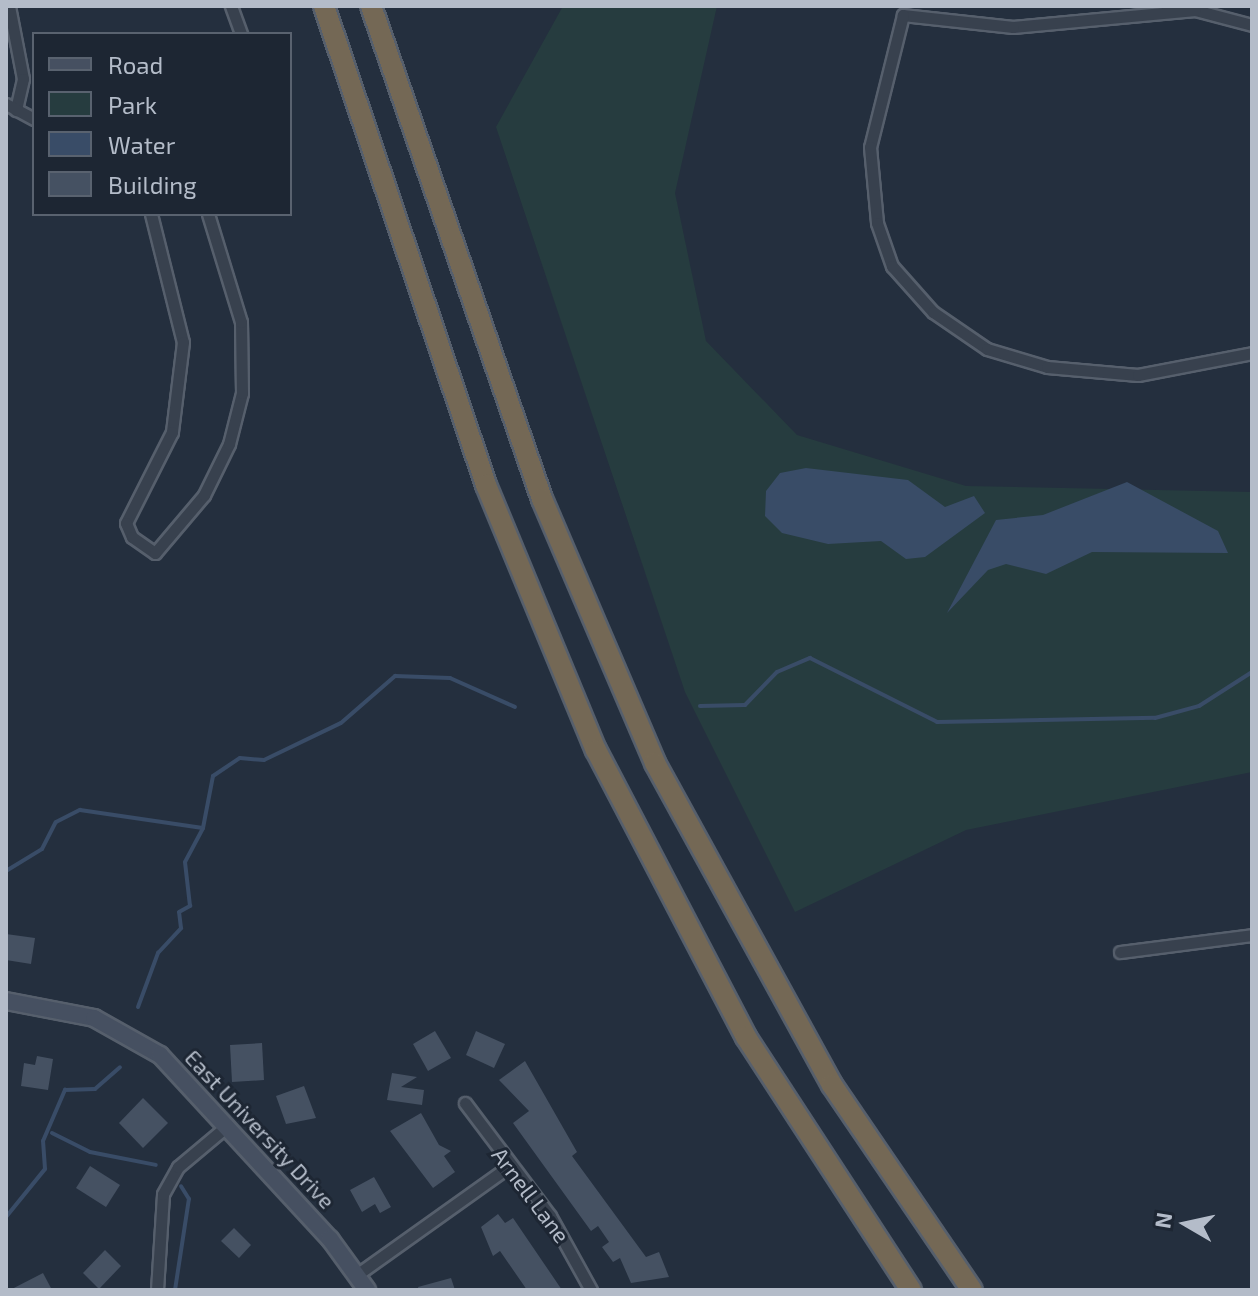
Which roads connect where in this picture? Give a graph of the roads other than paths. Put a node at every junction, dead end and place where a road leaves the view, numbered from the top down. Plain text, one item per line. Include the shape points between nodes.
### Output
1 (9, 6) edge
2 (231, 6) edge
3 (324, 6) edge
4 (371, 6) edge
5 (905, 10) edge
6 (1252, 25) edge
7 (240, 32) edge
8 (11, 107) edge
9 (32, 118) edge
10 (152, 216) edge
11 (209, 216) edge
12 (1252, 353) edge
13 (1252, 935) edge
14 (1120, 952) dead end
15 (6, 1001) edge
16 (465, 1103) dead end
17 (228, 1125) junction
18 (508, 1167) junction
19 (358, 1274) junction
20 (157, 1290) edge
21 (367, 1290) edge
22 (591, 1290) edge
23 (911, 1290) edge
24 (972, 1290) edge

1 - 8 street via 23,79
2 - 7 street
3 - 23 highway via 486,485 596,750 746,1037
4 - 24 highway via 542,499 655,763 832,1085
5 - 6 street via 1013,27 1195,10
5 - 12 street via 880,86 870,179 885,252 933,312 987,349 1047,367 1169,375
8 - 9 street
10 - 11 street via 183,342 172,432 126,523 132,537 155,553 204,495 229,444 242,393 241,322
13 - 14 street
15 - 17 main road, East University Drive via 76,1013 129,1034 174,1067
16 - 18 street, Arnell Lane
17 - 19 main road, East University Drive
17 - 20 street via 178,1167 163,1194
18 - 19 street
18 - 22 street, Arnell Lane via 550,1216
19 - 21 main road, East University Drive

